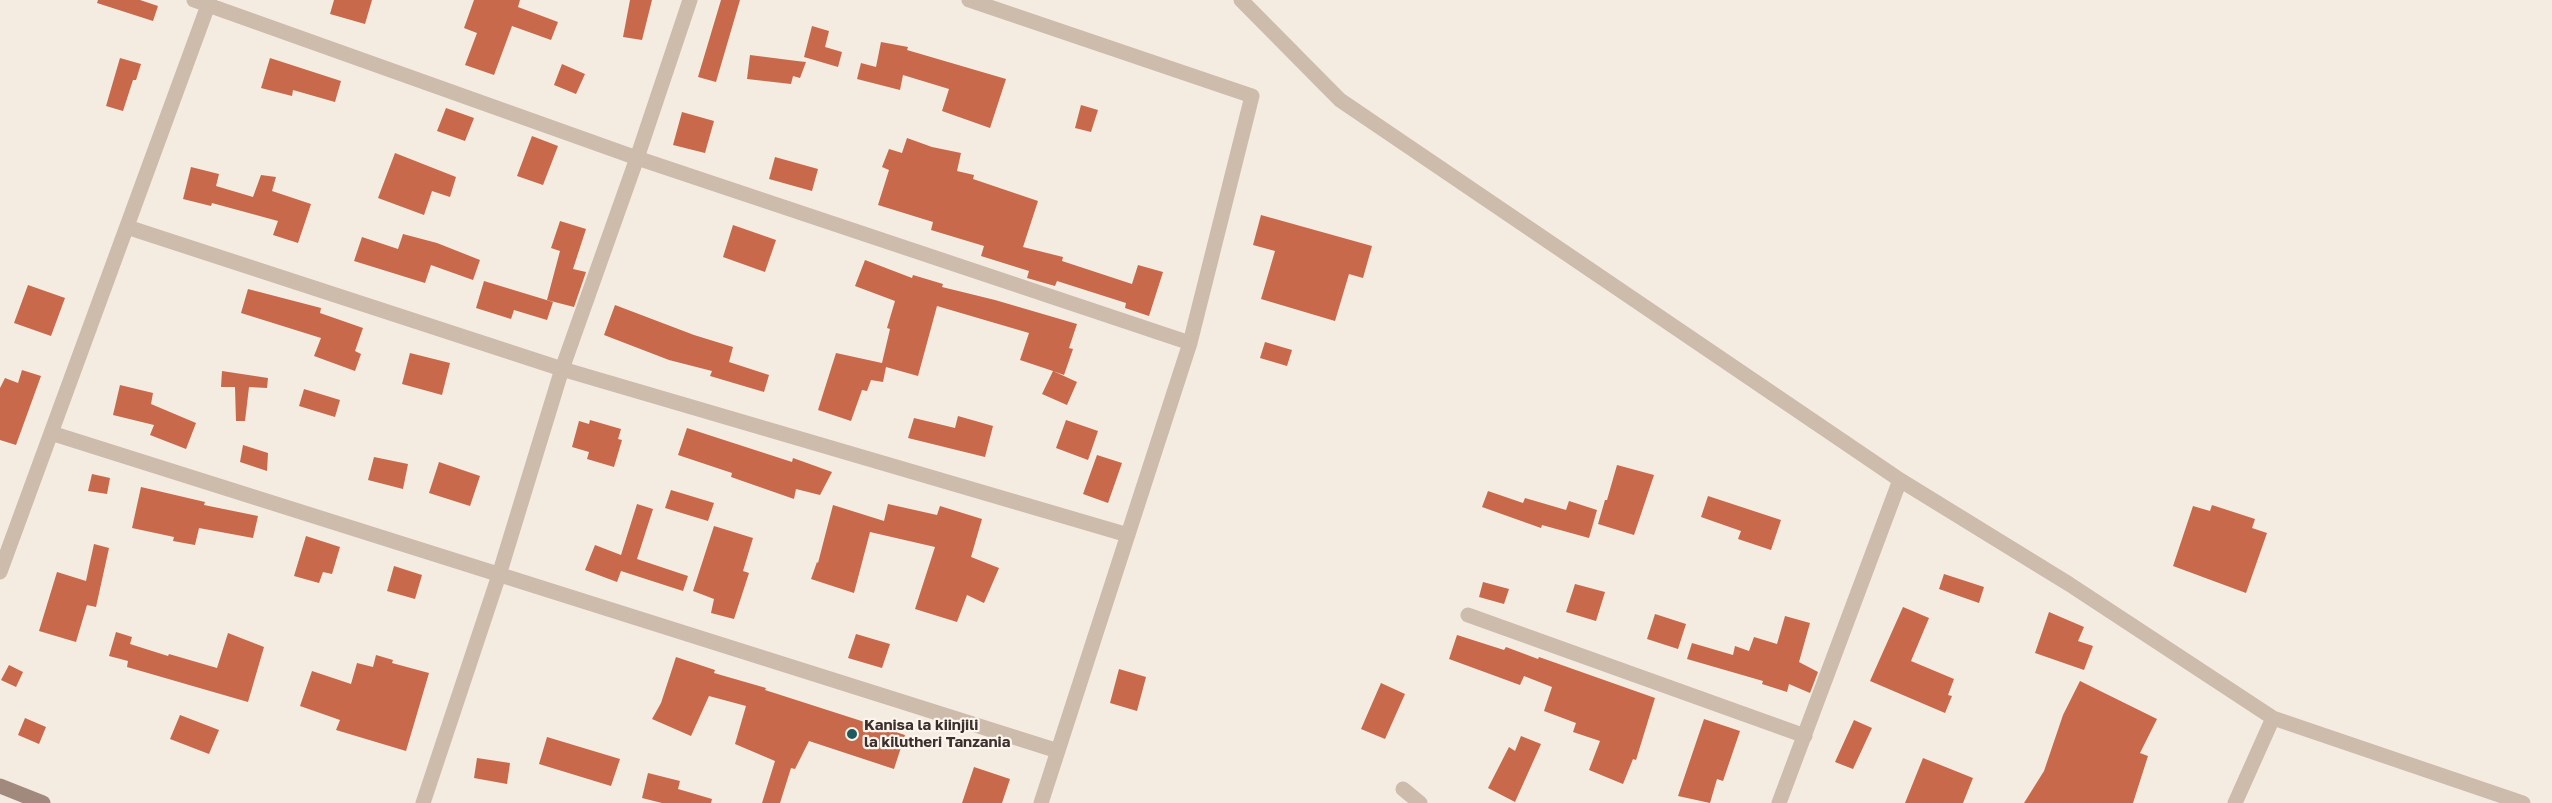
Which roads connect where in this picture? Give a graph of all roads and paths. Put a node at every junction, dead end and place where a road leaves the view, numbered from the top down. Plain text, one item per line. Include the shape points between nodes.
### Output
1 (690, 0) edge
2 (969, 0) edge
3 (1241, 0) edge
4 (204, 1) edge
5 (638, 158) junction
6 (127, 226) junction
7 (1190, 343) junction
8 (562, 369) junction
9 (51, 433) junction
10 (1900, 480) junction
11 (1128, 535) junction
12 (0, 572) edge
13 (499, 575) junction
14 (1468, 615) dead end
15 (2273, 718) junction
16 (1805, 736) junction
17 (1058, 751) junction
18 (0, 786) edge
19 (1403, 789) dead end
20 (2518, 802) edge
21 (44, 803) edge
22 (423, 803) edge
23 (1041, 803) edge
24 (1420, 803) edge
25 (1779, 803) edge
26 (2235, 803) edge

1 - 5 street
2 - 7 street via 1252,96
3 - 10 street via 1340,100
4 - 5 street
4 - 6 street
5 - 7 street
5 - 8 street
6 - 8 street
6 - 9 street
7 - 11 street
8 - 11 street
8 - 13 street
9 - 12 street
9 - 13 street
10 - 15 street
10 - 16 street
11 - 17 street
13 - 17 street
13 - 22 street
14 - 16 street
15 - 20 street
15 - 26 street
16 - 25 street
17 - 23 street
18 - 21 street
19 - 24 street

